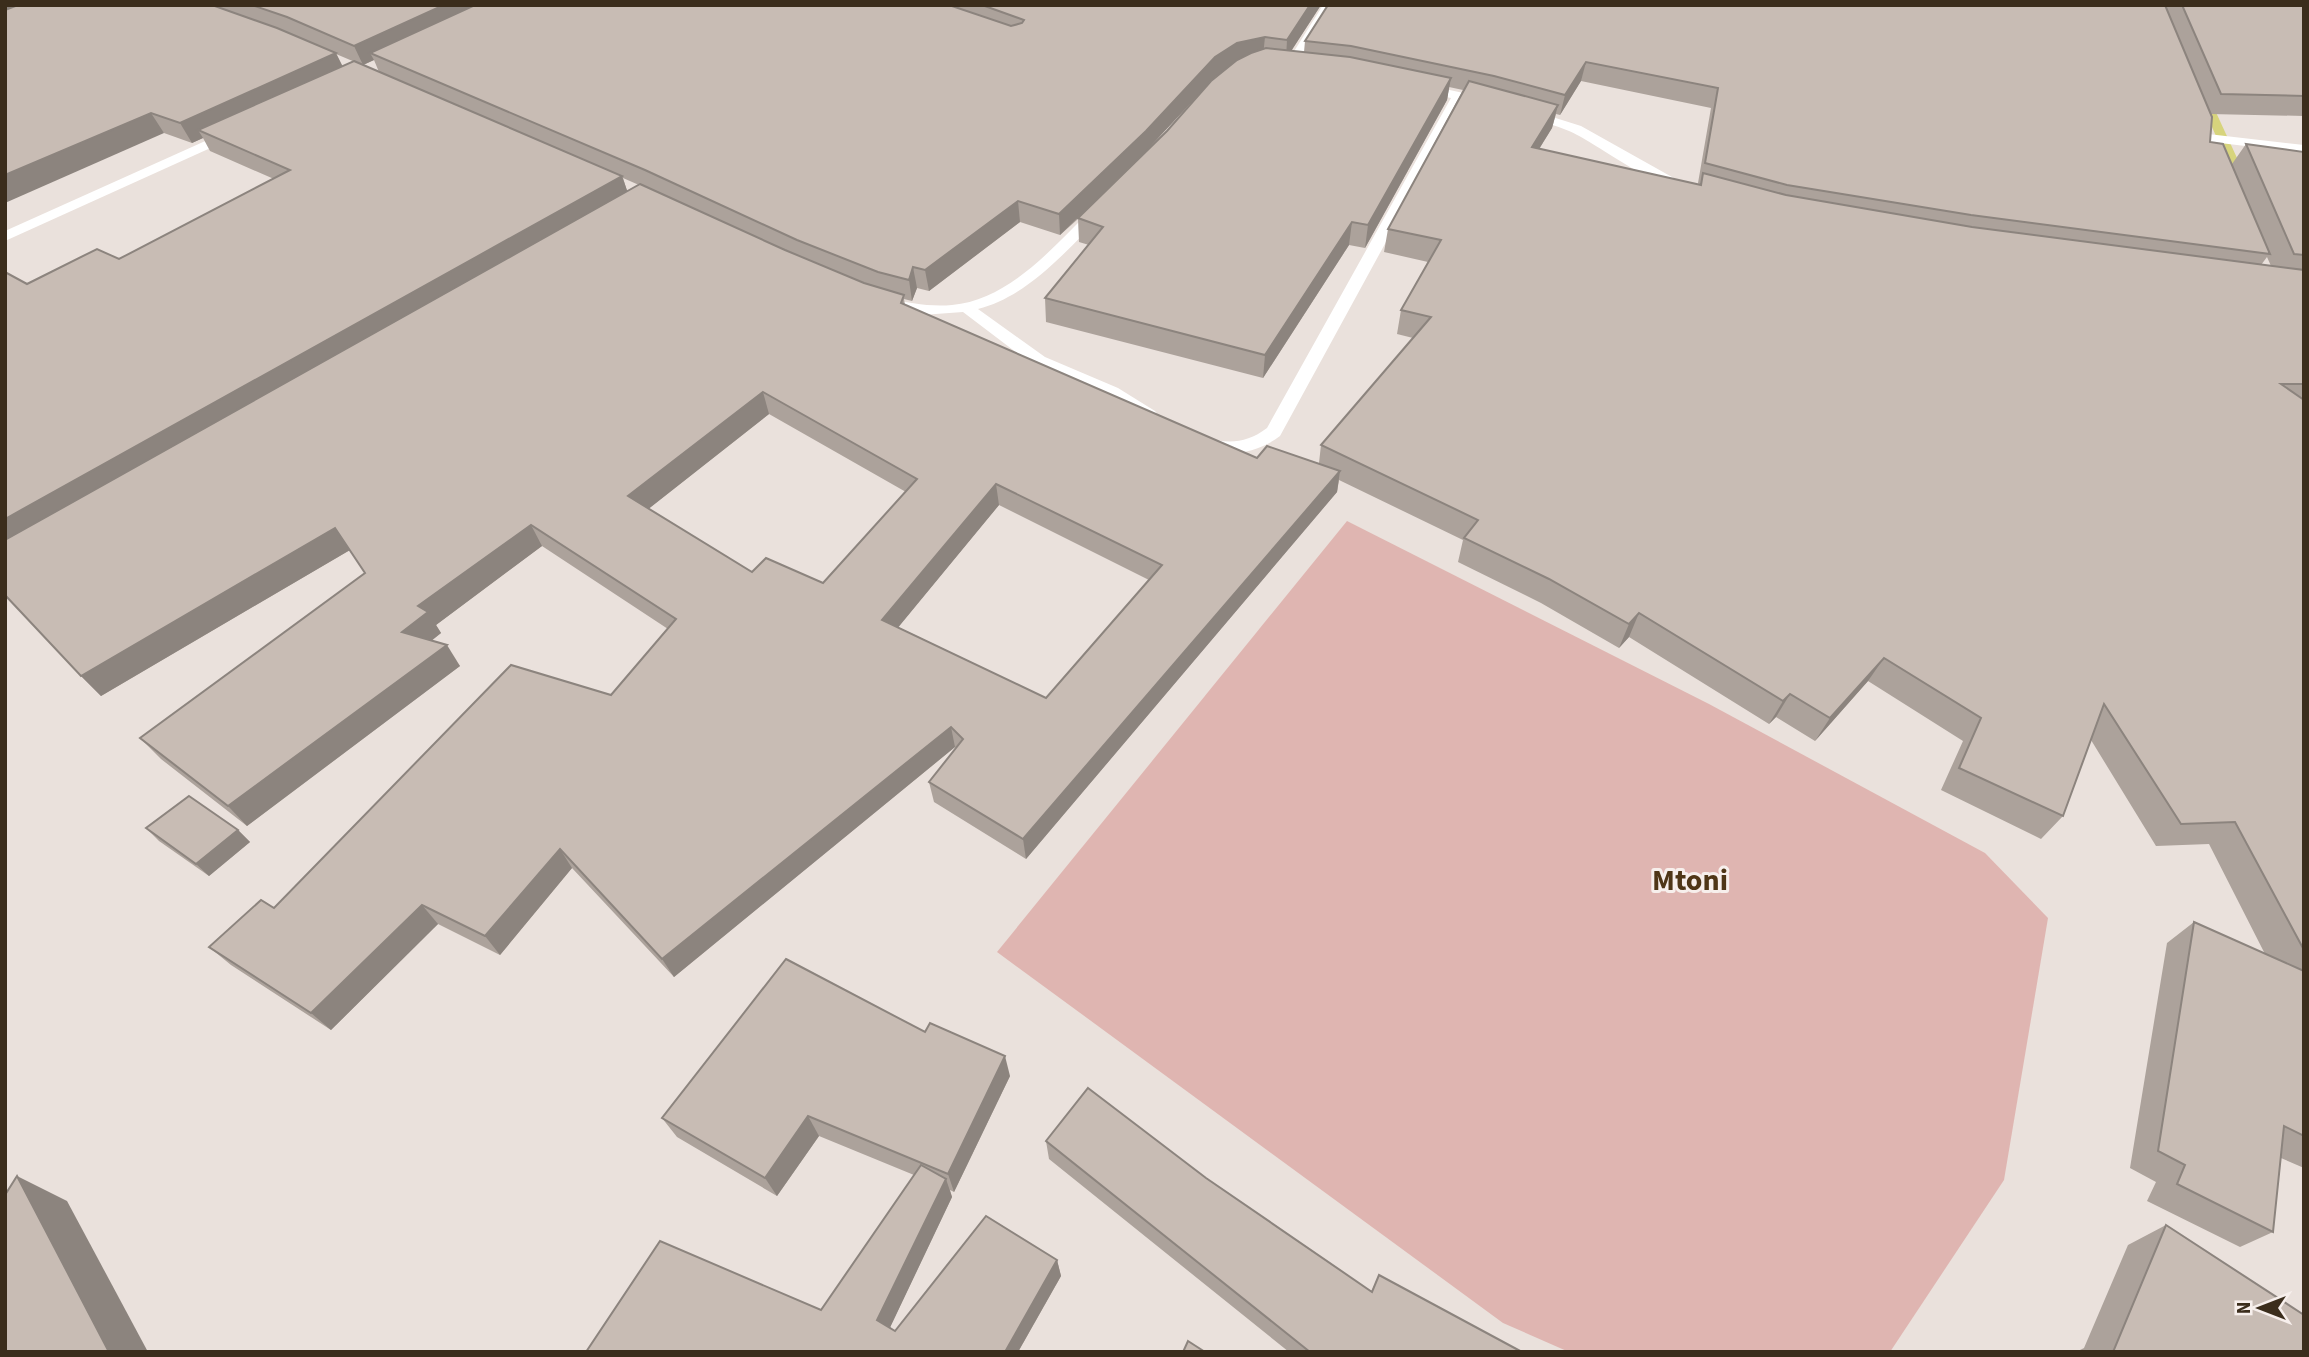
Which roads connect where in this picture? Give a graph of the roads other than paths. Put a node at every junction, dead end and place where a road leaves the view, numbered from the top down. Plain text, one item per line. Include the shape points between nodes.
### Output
1 (1329, 5) edge
2 (1314, 67) edge
3 (1409, 85) edge
4 (1459, 96) junction
5 (244, 127) edge
6 (2208, 138) edge
7 (2304, 149) edge
8 (1692, 189) edge
9 (1114, 195) edge
10 (5, 237) edge
11 (875, 299) edge
12 (967, 309) junction
13 (1164, 424) edge
14 (1186, 435) edge

1 - 2 street via 1286,63
3 - 4 street
4 - 8 street via 1576,129 1637,166
4 - 14 street via 1274,432 1253,446 1225,447
5 - 10 street
6 - 7 street
9 - 12 street via 1035,272 1000,296
11 - 12 street via 906,308
12 - 13 street via 1039,360 1112,393

